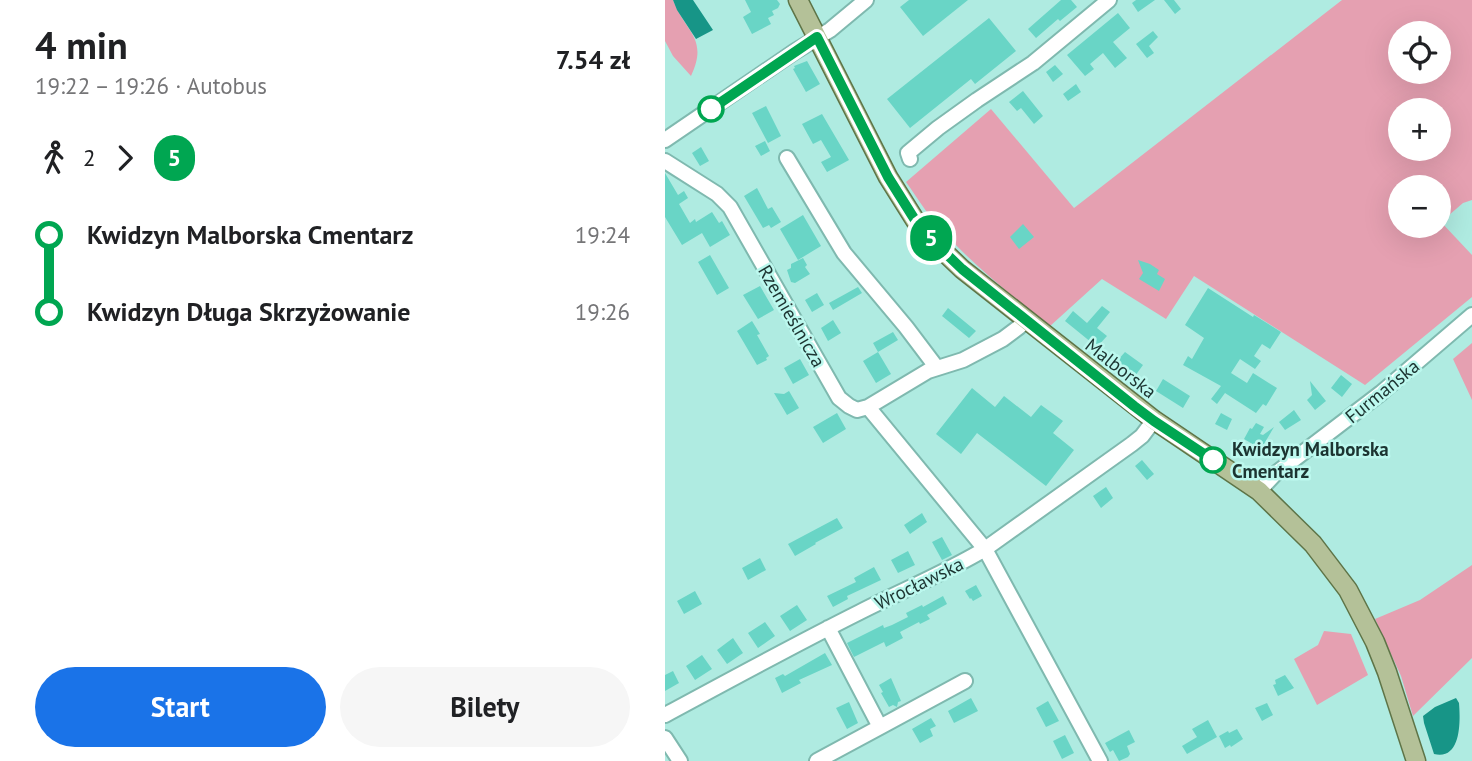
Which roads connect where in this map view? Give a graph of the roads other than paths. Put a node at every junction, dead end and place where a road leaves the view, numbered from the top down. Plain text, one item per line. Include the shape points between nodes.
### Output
1 (798, 0) edge
2 (866, 0) edge
3 (1109, 0) edge
4 (817, 37) junction
5 (665, 140) edge
6 (787, 158) dead end
7 (910, 159) dead end
8 (665, 161) edge
9 (1472, 315) edge
10 (1026, 320) junction
11 (937, 368) junction
12 (869, 407) junction
13 (1154, 421) junction
14 (1259, 491) junction
15 (985, 549) junction
16 (828, 628) junction
17 (965, 681) dead end
18 (665, 715) edge
19 (880, 727) junction
20 (665, 738) edge
21 (680, 761) edge
22 (817, 761) edge
23 (1100, 761) edge
24 (1416, 761) edge

1 - 4 main road, Malborska
2 - 4 street
3 - 7 street via 1033,63 938,128 908,153
4 - 5 street
4 - 10 main road, Malborska via 888,177 915,220 962,269
6 - 11 street via 844,253
8 - 12 street, Rzemieślnicza via 730,207 839,398 857,410
9 - 14 street, Furmańska
10 - 11 street via 1003,339
10 - 13 main road, Malborska
11 - 12 street
12 - 15 street
13 - 14 main road, Malborska
13 - 15 street, Wrocławska via 1132,444
14 - 24 main road, Malborska via 1313,544 1357,607 1387,671
15 - 16 street, Wrocławska
15 - 23 street
16 - 18 street, Wrocławska
16 - 19 street
17 - 19 street
19 - 22 street
20 - 21 street

